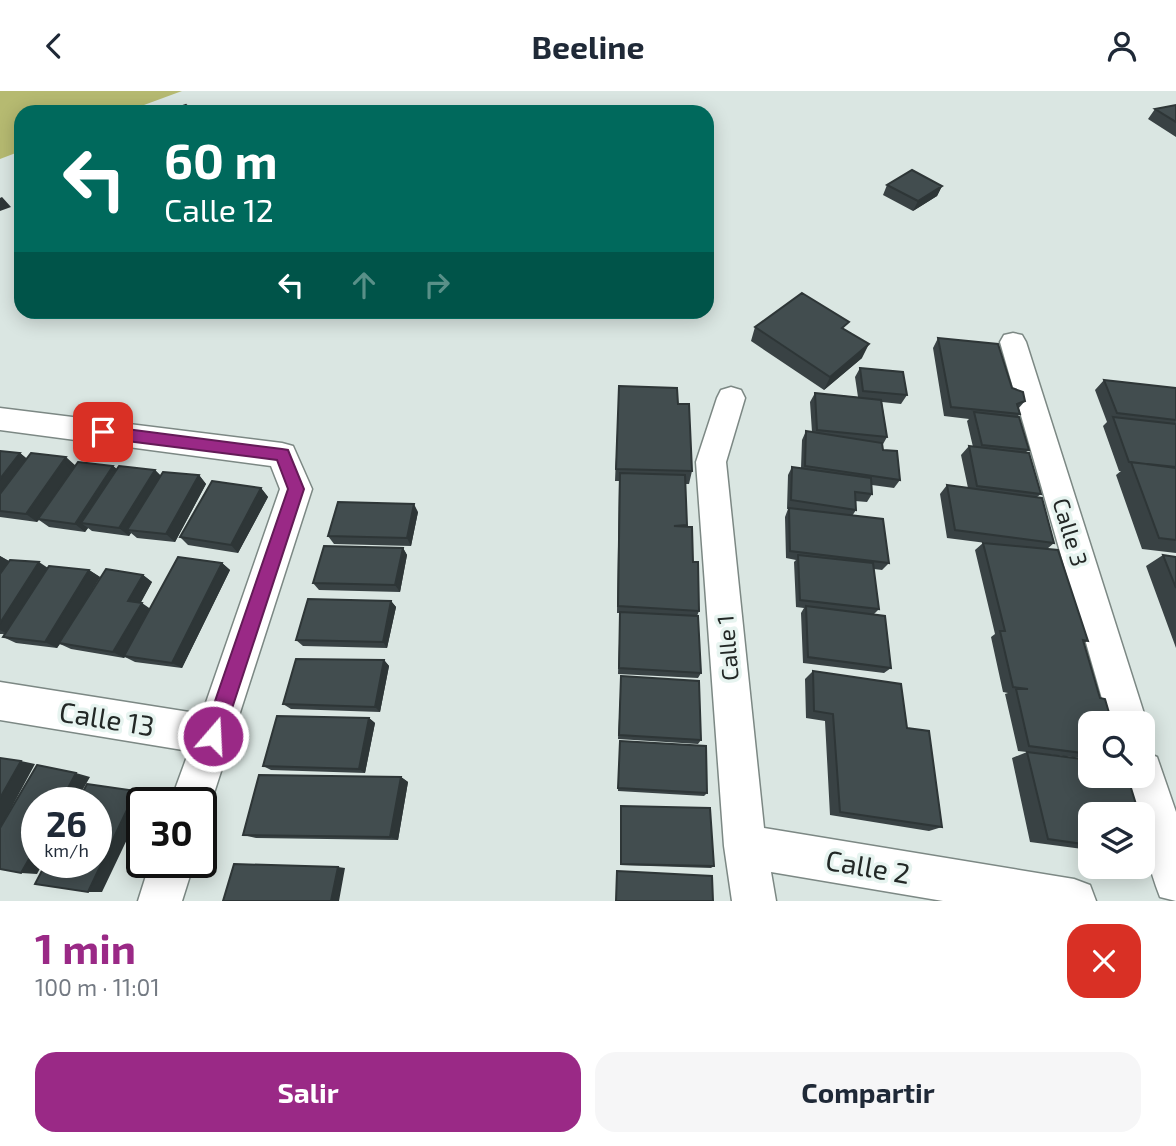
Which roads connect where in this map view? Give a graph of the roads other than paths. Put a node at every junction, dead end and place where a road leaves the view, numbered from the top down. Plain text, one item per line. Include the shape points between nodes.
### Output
1 (1013, 342) dead end
2 (731, 398) dead end
3 (0, 419) edge
4 (0, 701) edge
5 (1124, 711) edge
6 (213, 736) junction
7 (196, 787) edge
8 (1148, 788) edge
9 (745, 846) junction
10 (168, 878) edge
11 (1176, 881) edge
12 (160, 901) edge
13 (754, 901) edge
14 (1074, 901) edge

1 - 5 street, Calle 3
2 - 9 street, Calle 1 via 710,462
3 - 6 street via 282,455 296,489
4 - 6 street, Calle 13
6 - 7 street
8 - 11 street
9 - 13 street, Calle 1
9 - 14 street, Calle 2
10 - 12 street

